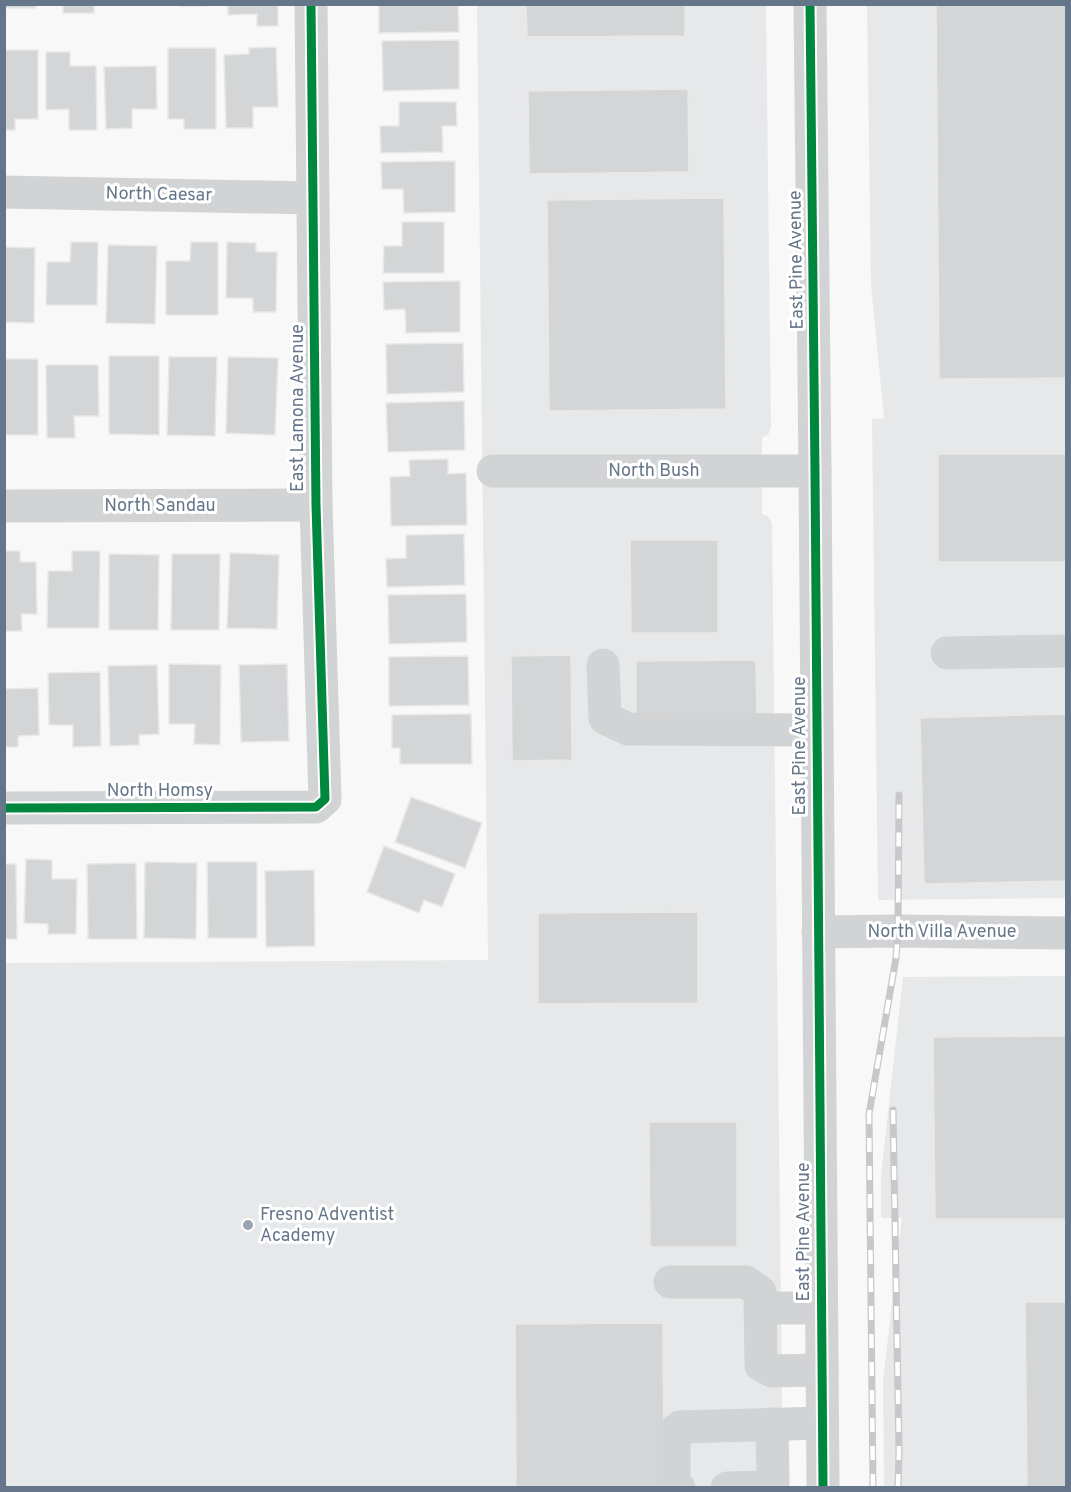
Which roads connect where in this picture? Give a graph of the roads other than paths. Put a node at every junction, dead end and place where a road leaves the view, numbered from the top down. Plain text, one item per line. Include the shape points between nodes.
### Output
1 (311, 4) edge
2 (810, 4) edge
3 (4, 192) edge
4 (313, 198) junction
5 (493, 471) dead end
6 (815, 471) junction
7 (4, 506) edge
8 (316, 506) junction
9 (1066, 651) edge
10 (947, 653) dead end
11 (603, 666) dead end
12 (817, 730) junction
13 (316, 807) joint
14 (4, 808) edge
15 (818, 932) junction
16 (1066, 933) edge
17 (670, 1282) dead end
18 (760, 1308) junction
19 (821, 1308) junction
20 (822, 1370) junction
21 (822, 1423) junction
22 (772, 1424) junction
23 (680, 1488) edge
24 (727, 1488) edge
25 (822, 1488) edge

1 - 4 street, East Lamona Avenue
2 - 6 street, East Pine Avenue
3 - 4 street, North Caesar
4 - 8 street, East Lamona Avenue
5 - 6 street, North Bush
6 - 12 street, East Pine Avenue
7 - 8 street, North Sandau
8 - 13 street, East Lamona Avenue via 325,799
9 - 10 street
11 - 12 street via 605,718 628,729
12 - 15 street, East Pine Avenue
13 - 14 street, North Homsy
15 - 16 street, North Villa Avenue
15 - 19 street, East Pine Avenue
17 - 18 street via 746,1282 760,1292
18 - 19 street
18 - 20 street via 761,1365 772,1371
19 - 20 street, East Pine Avenue
20 - 21 street, East Pine Avenue
21 - 22 street
21 - 25 street, East Pine Avenue
22 - 23 street via 680,1427 674,1432 674,1484
22 - 24 street via 773,1482 768,1486

